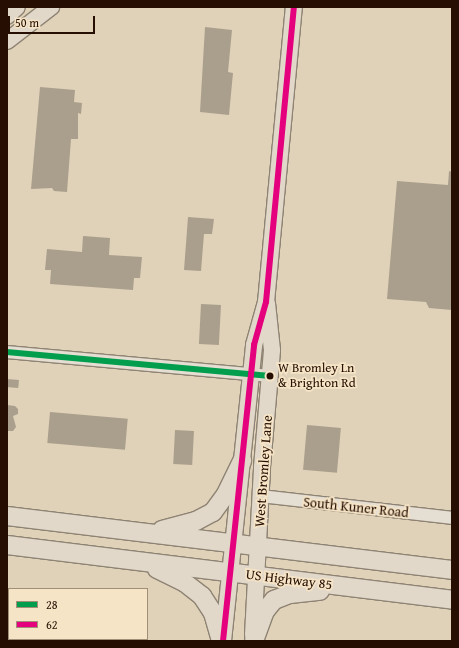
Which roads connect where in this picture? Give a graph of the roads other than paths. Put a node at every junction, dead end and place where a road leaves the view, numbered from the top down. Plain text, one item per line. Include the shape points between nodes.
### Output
1 (17, 7) edge
2 (52, 7) edge
3 (294, 7) edge
4 (7, 16) edge
5 (7, 41) edge
6 (266, 302) junction
7 (7, 352) edge
8 (250, 374) junction
9 (270, 376) junction
10 (242, 461) junction
11 (260, 496) junction
12 (7, 516) edge
13 (452, 518) edge
14 (144, 533) junction
15 (235, 543) junction
16 (7, 545) edge
17 (257, 546) junction
18 (132, 561) junction
19 (452, 570) edge
20 (230, 572) junction
21 (257, 575) junction
22 (393, 592) junction
23 (452, 600) edge
24 (222, 641) edge
25 (253, 641) edge

1 - 4 main road
2 - 5 main road
3 - 6 main road, West Bromley Lane
6 - 8 main road, West Bromley Lane via 256,334
6 - 9 main road, West Bromley Lane via 271,336
7 - 8 street
8 - 9 street
8 - 10 main road, West Bromley Lane
9 - 11 main road, West Bromley Lane
10 - 14 highway via 222,500 206,516 183,526
10 - 15 main road, West Bromley Lane
11 - 13 street, South Kuner Road
11 - 17 main road, West Bromley Lane
12 - 14 highway, US Highway 85
14 - 15 highway, US Highway 85
15 - 17 highway, US Highway 85
15 - 20 main road, West Bromley Lane
16 - 18 highway, US Highway 85
17 - 19 highway, US Highway 85
17 - 21 main road, West Bromley Lane
18 - 20 highway, US Highway 85
18 - 24 highway via 168,574 198,592 213,613
20 - 21 highway, US Highway 85
20 - 24 main road, West Bromley Lane
21 - 22 highway, US Highway 85
21 - 25 main road, West Bromley Lane
22 - 23 highway, US Highway 85
22 - 25 highway via 315,592 284,595 274,600 265,611

